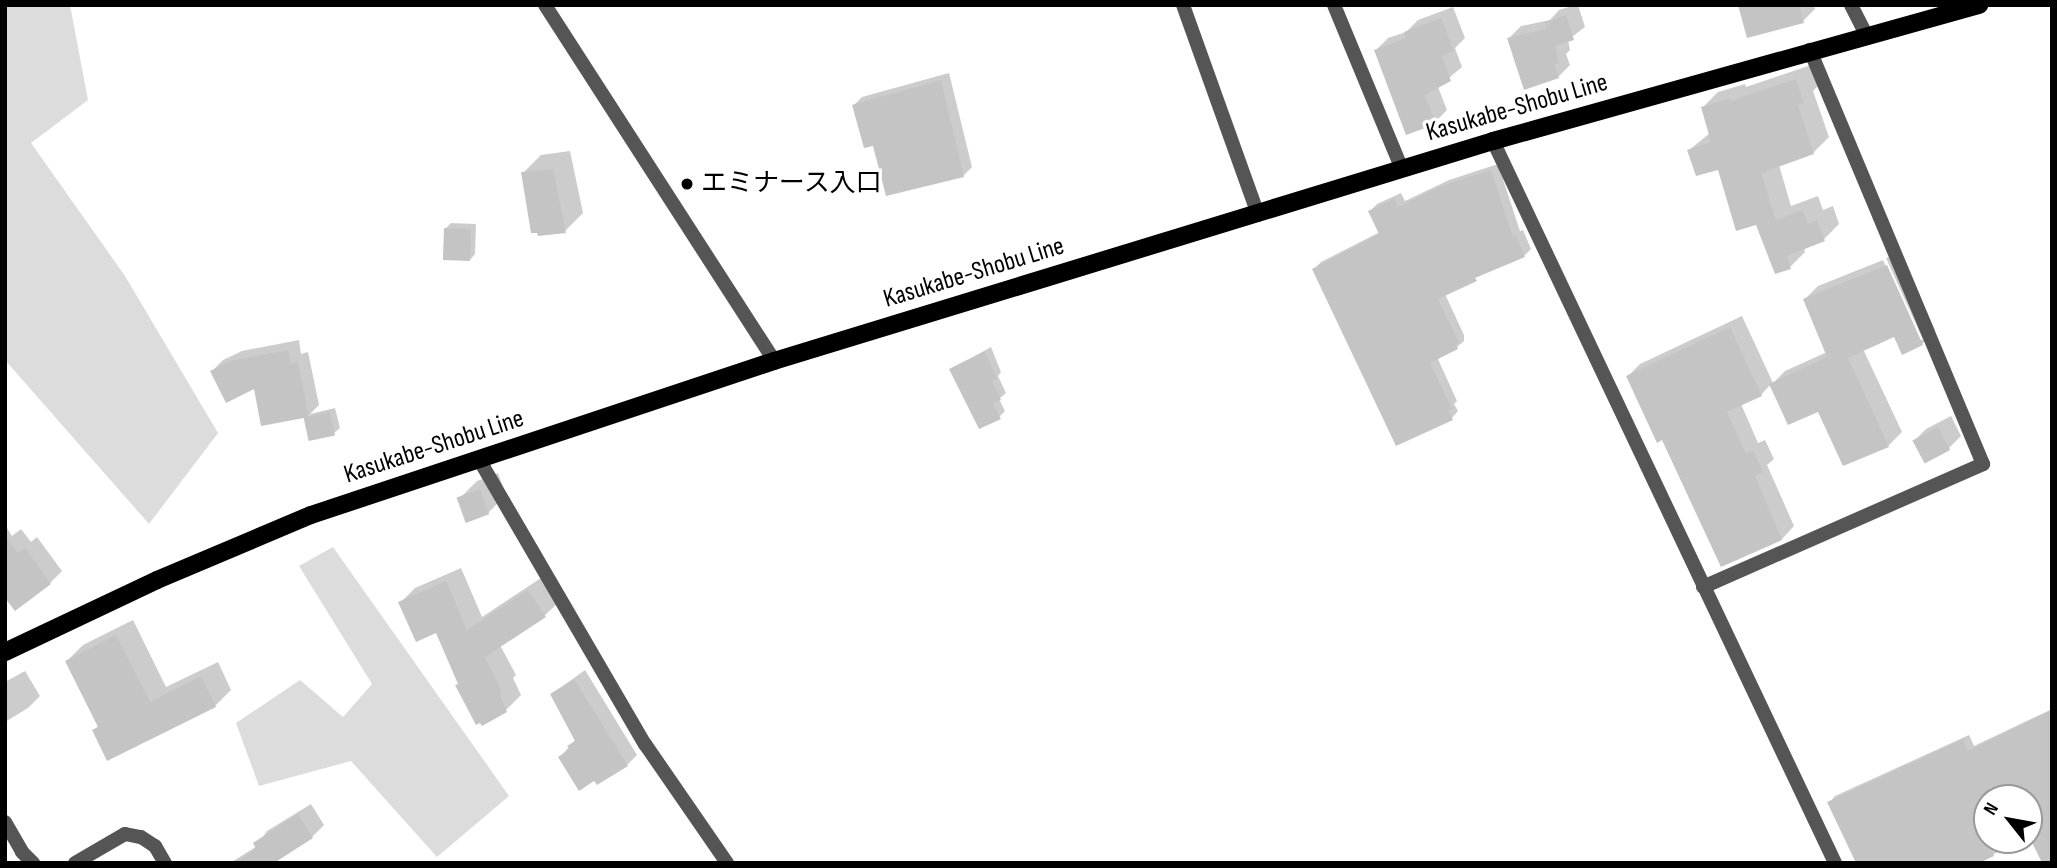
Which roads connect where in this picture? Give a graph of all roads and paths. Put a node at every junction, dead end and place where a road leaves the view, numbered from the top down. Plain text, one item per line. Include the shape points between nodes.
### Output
1 (545, 5) edge
2 (1183, 5) edge
3 (1334, 5) edge
4 (1851, 5) edge
5 (1979, 5) edge
6 (1866, 36) junction
7 (1810, 50) junction
8 (1493, 141) junction
9 (1402, 169) junction
10 (1258, 215) junction
11 (774, 361) junction
12 (480, 461) junction
13 (1703, 587) junction
14 (5, 652) edge
15 (5, 822) edge
16 (33, 863) edge
17 (75, 863) edge
18 (165, 863) edge
19 (727, 863) edge
20 (1835, 863) edge

1 - 11 street
2 - 10 street
3 - 9 street
4 - 6 street
5 - 6 main road, Kasukabe-Shobu Line
6 - 7 main road, Kasukabe-Shobu Line
7 - 8 main road, Kasukabe-Shobu Line
7 - 13 street via 1983,464
8 - 9 main road, Kasukabe-Shobu Line
8 - 13 street
9 - 10 main road, Kasukabe-Shobu Line
10 - 11 main road, Kasukabe-Shobu Line
11 - 12 main road, Kasukabe-Shobu Line
12 - 14 main road, Kasukabe-Shobu Line via 311,515 157,580
12 - 19 street via 645,744
13 - 20 street
15 - 16 street
17 - 18 street via 125,834 155,846

